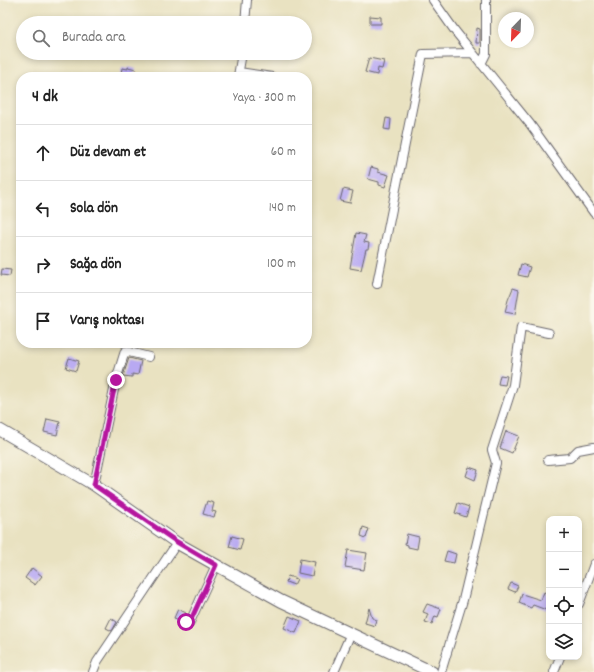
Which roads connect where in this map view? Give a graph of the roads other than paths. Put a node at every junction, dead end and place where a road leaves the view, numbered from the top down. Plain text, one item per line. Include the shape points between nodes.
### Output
1 (247, 0) edge
2 (433, 0) edge
3 (486, 0) edge
4 (246, 16) edge
5 (472, 53) junction
6 (241, 60) edge
7 (481, 64) junction
8 (239, 72) edge
9 (594, 213) edge
10 (377, 284) dead end
11 (549, 333) dead end
12 (149, 357) dead end
13 (0, 430) edge
14 (594, 446) edge
15 (548, 460) dead end
16 (94, 485) junction
17 (177, 542) junction
18 (594, 564) edge
19 (216, 565) junction
20 (582, 596) edge
21 (186, 622) dead end
22 (352, 633) junction
23 (559, 660) edge
24 (93, 672) edge
25 (334, 672) edge
26 (432, 672) edge
27 (441, 672) edge
28 (554, 672) edge

1 - 4 street
2 - 5 street
3 - 7 street via 486,54
5 - 7 street
5 - 10 street via 423,54
6 - 8 street
7 - 9 street via 530,124
11 - 27 street via 521,327 514,385 492,450 496,463 463,600
12 - 16 street via 125,352 116,380
13 - 16 main road
14 - 15 street via 578,450 570,458
16 - 17 main road
17 - 19 main road
17 - 24 street via 97,662
18 - 20 street
19 - 21 street via 189,624
19 - 22 main road via 281,601
22 - 25 street
22 - 26 main road
23 - 28 street

